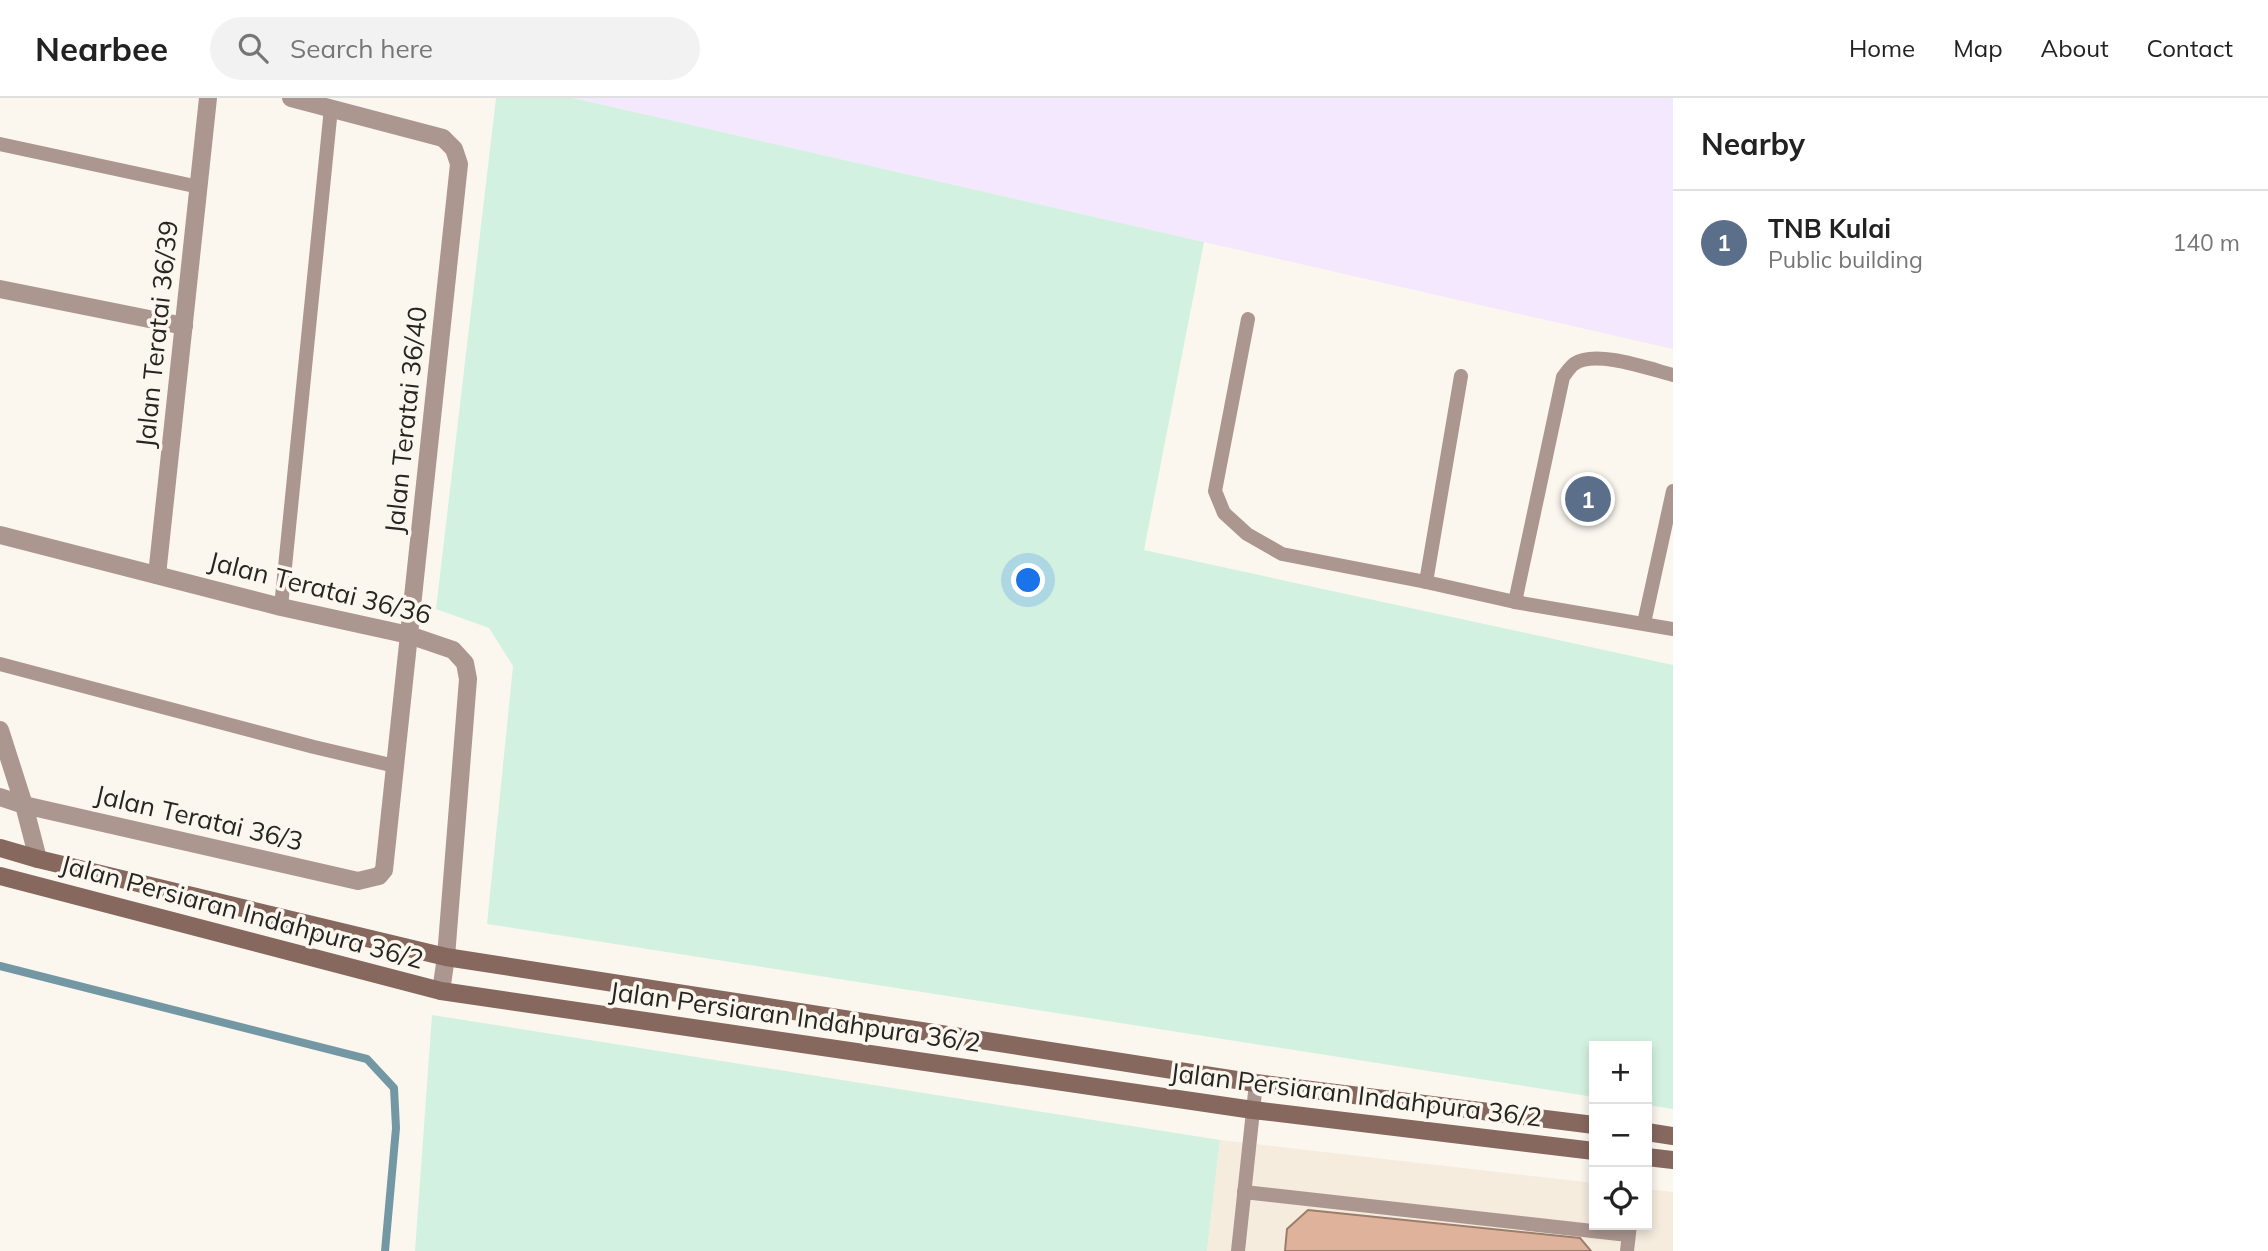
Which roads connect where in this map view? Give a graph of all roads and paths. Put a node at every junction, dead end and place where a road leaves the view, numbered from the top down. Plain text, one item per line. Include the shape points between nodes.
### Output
1 (208, 98) edge
2 (291, 98) edge
3 (331, 108) junction
4 (0, 144) edge
5 (199, 187) junction
6 (0, 289) edge
7 (1248, 319) dead end
8 (184, 326) junction
9 (1673, 375) edge
10 (1461, 376) dead end
11 (1673, 491) edge
12 (0, 535) edge
13 (157, 575) junction
14 (1426, 582) junction
15 (1515, 602) junction
16 (281, 607) junction
17 (1644, 623) junction
18 (1673, 629) edge
19 (409, 635) junction
20 (0, 664) edge
21 (0, 730) edge
22 (395, 766) junction
23 (0, 797) edge
24 (24, 805) junction
25 (0, 848) edge
26 (38, 859) junction
27 (384, 870) joint
28 (0, 876) edge
29 (446, 957) junction
30 (441, 991) junction
31 (1255, 1083) junction
32 (1253, 1110) junction
33 (1589, 1124) edge
34 (1652, 1133) edge
35 (1673, 1136) edge
36 (1589, 1150) edge
37 (1652, 1158) edge
38 (1673, 1160) edge
39 (1244, 1192) junction
40 (1589, 1226) edge
41 (1629, 1230) edge
42 (1238, 1251) edge
43 (1627, 1251) edge

1 - 5 street, Jalan Teratai 36/39
2 - 3 street, Jalan Teratai 36/40
3 - 16 lane
3 - 19 street, Jalan Teratai 36/40 via 443,138 454,149 459,164
4 - 5 lane
5 - 8 street, Jalan Teratai 36/39
6 - 8 street
7 - 14 lane via 1215,491 1224,513 1247,534 1282,554
8 - 13 street, Jalan Teratai 36/39
9 - 15 lane via 1616,359 1575,363 1563,377
10 - 14 lane
11 - 17 lane
12 - 13 street, Jalan Teratai 36/36
13 - 16 street, Jalan Teratai 36/36
14 - 15 lane
15 - 17 lane
16 - 19 street, Jalan Teratai 36/36
17 - 18 lane
19 - 22 street, Jalan Teratai 36/40
19 - 29 street, Jalan Teratai 36/36 via 453,650 465,663 468,680
20 - 22 lane
21 - 24 street
22 - 27 street, Jalan Teratai 36/40
23 - 24 street, Jalan Teratai 36/3
24 - 26 street
24 - 27 street, Jalan Teratai 36/3 via 358,881 368,881
25 - 26 street, Jalan Persiaran Indahpura 36/2
26 - 29 street, Jalan Persiaran Indahpura 36/2
28 - 30 street, Jalan Persiaran Indahpura 36/2
29 - 30 street, Jalan Teratai 36/36
29 - 31 street, Jalan Persiaran Indahpura 36/2
30 - 32 street, Jalan Persiaran Indahpura 36/2
31 - 32 lane
31 - 33 street, Jalan Persiaran Indahpura 36/2
32 - 36 street, Jalan Persiaran Indahpura 36/2
32 - 39 lane
34 - 35 street
37 - 38 street
39 - 40 lane
39 - 42 lane
41 - 43 lane

